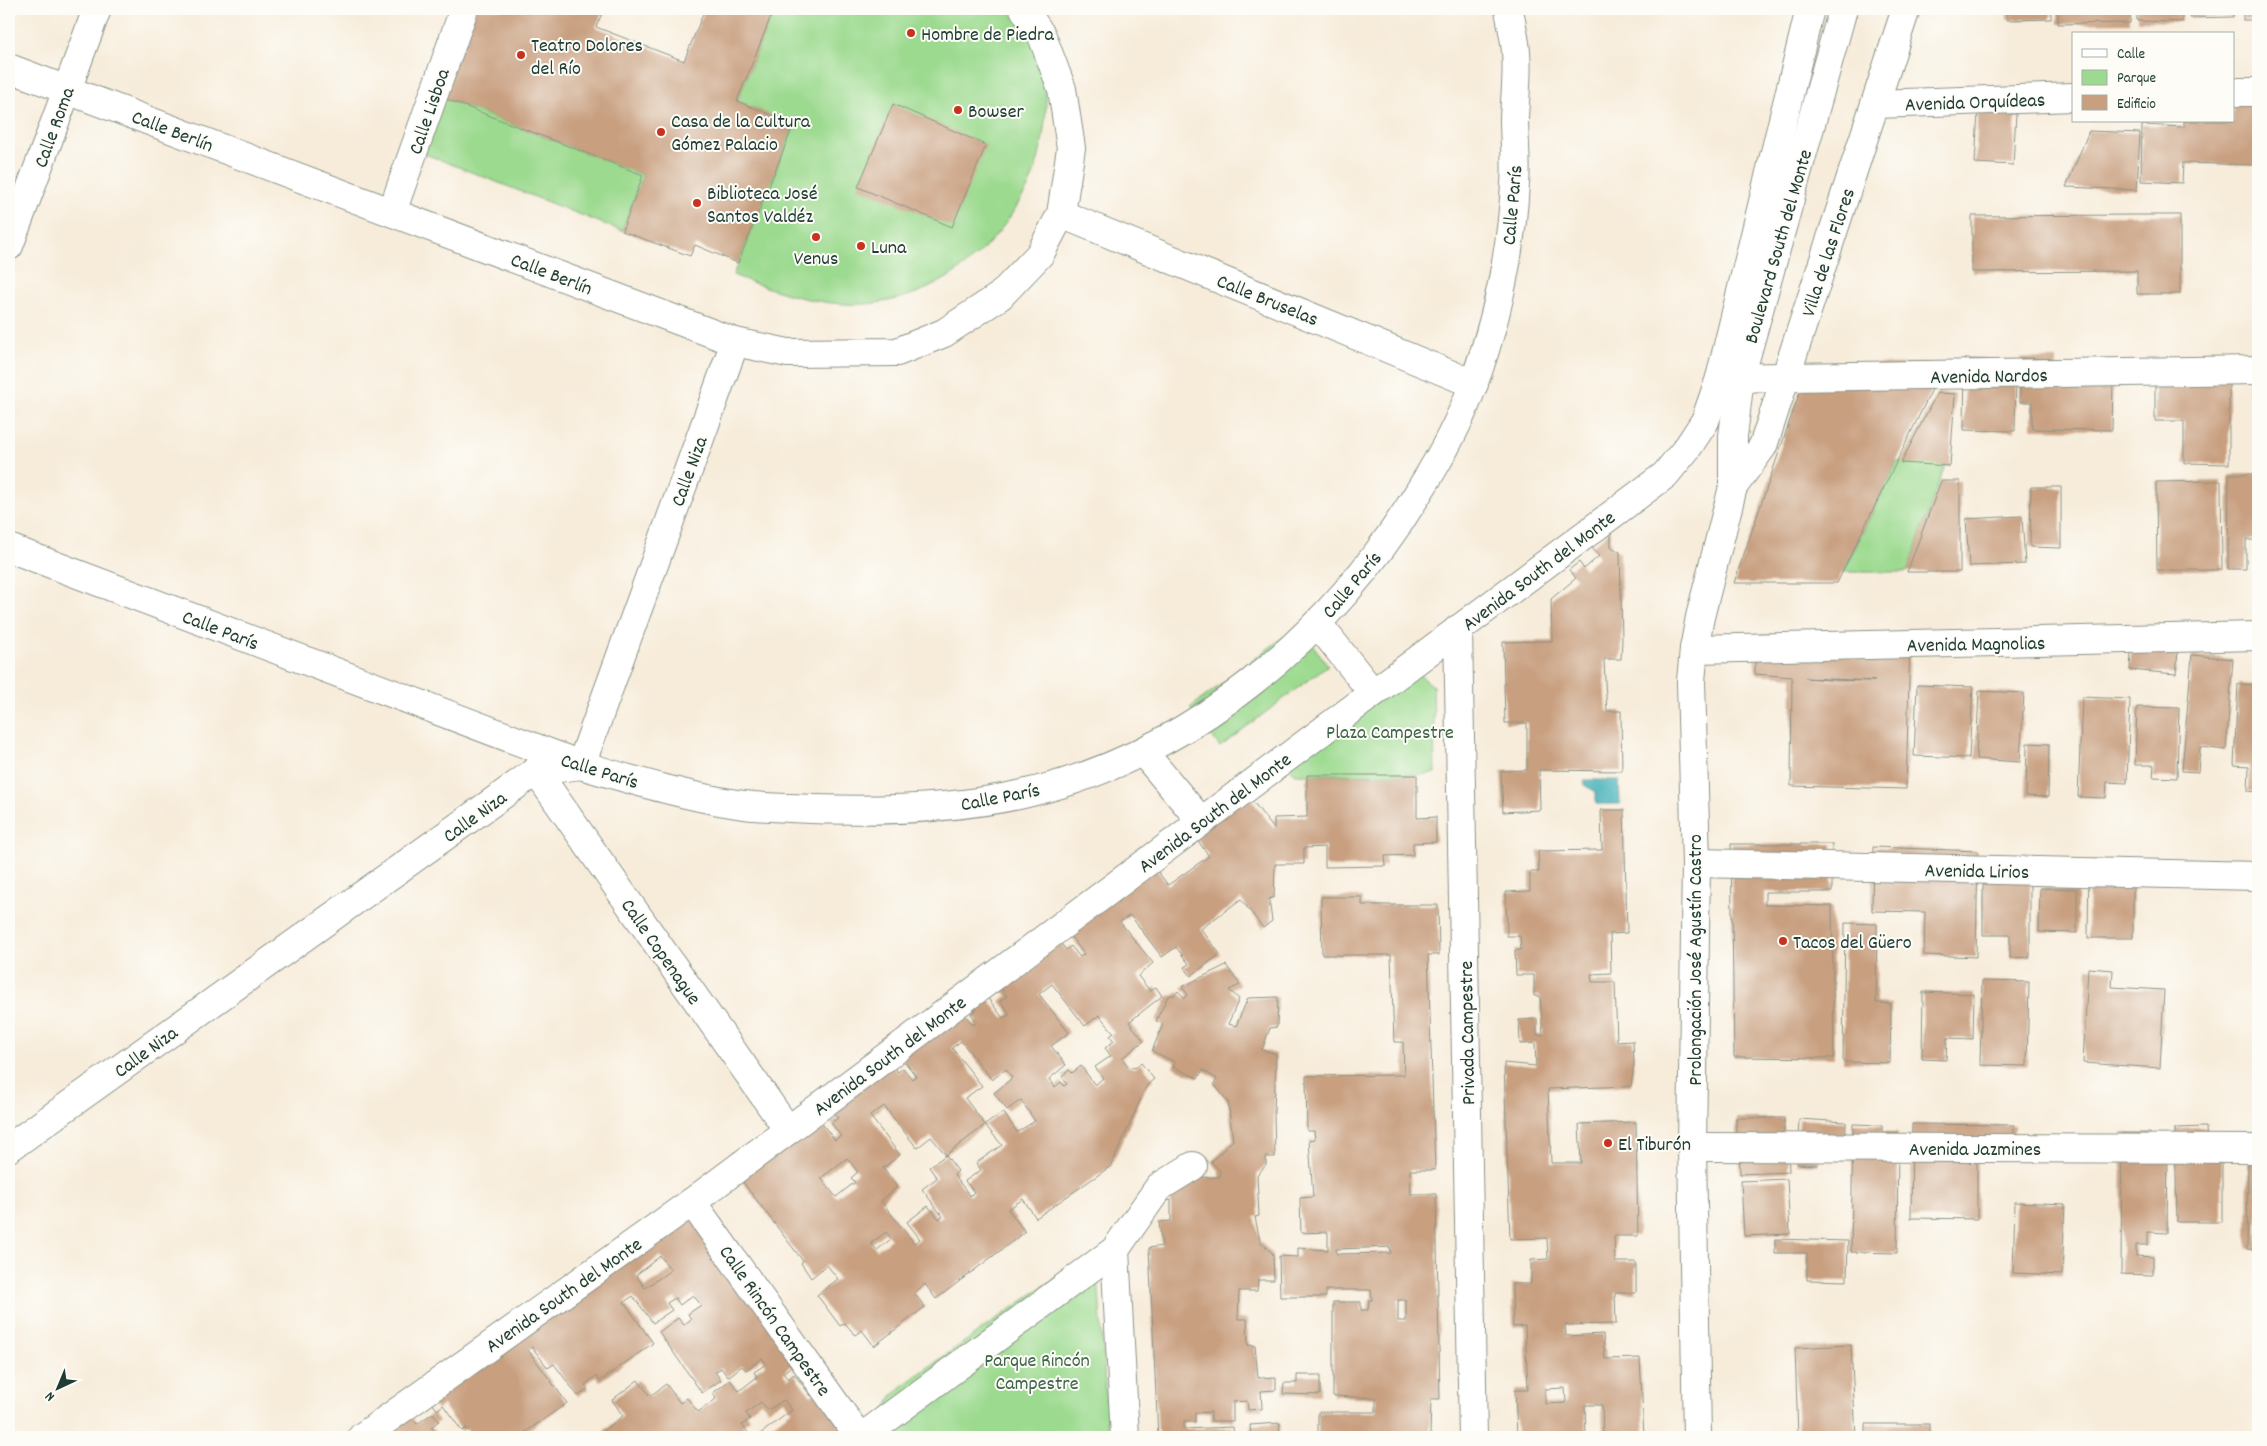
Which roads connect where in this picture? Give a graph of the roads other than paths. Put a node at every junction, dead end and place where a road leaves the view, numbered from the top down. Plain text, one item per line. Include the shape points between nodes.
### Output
1 (97, 9) edge
2 (464, 9) edge
3 (1024, 9) edge
4 (1509, 9) edge
5 (1810, 9) edge
6 (1843, 9) edge
7 (1906, 9) edge
8 (9, 68) edge
9 (67, 90) junction
10 (2234, 92) edge
11 (2258, 92) edge
12 (2072, 97) edge
13 (1876, 104) junction
14 (392, 212) junction
15 (1062, 214) junction
16 (9, 246) edge
17 (735, 342) junction
18 (2258, 370) edge
19 (1730, 378) junction
20 (1785, 379) junction
21 (1474, 384) junction
22 (1733, 487) junction
23 (9, 548) edge
24 (1318, 624) junction
25 (1458, 629) junction
26 (2258, 636) edge
27 (1694, 649) junction
28 (1372, 693) junction
29 (1143, 752) junction
30 (581, 766) junction
31 (536, 771) junction
32 (1201, 821) junction
33 (1696, 863) junction
34 (2258, 876) edge
35 (788, 1130) junction
36 (1692, 1147) junction
37 (9, 1148) edge
38 (2258, 1149) edge
39 (1193, 1166) dead end
40 (692, 1202) junction
41 (1115, 1250) junction
42 (362, 1437) edge
43 (861, 1437) edge
44 (1125, 1437) edge
45 (1473, 1437) edge
46 (1697, 1437) edge

1 - 9 main road, Calle Roma
2 - 14 main road, Calle Lisboa
3 - 15 main road via 1042,36 1062,89 1071,148
4 - 21 main road, Calle París via 1516,53 1516,182 1504,277
5 - 19 main road, Avenida South del Monte
6 - 19 main road, Boulevard South del Monte
7 - 13 main road, Villa de las Flores
8 - 9 main road, Calle Berlín
9 - 14 main road, Calle Berlín
9 - 16 main road, Calle Roma
10 - 11 main road
12 - 13 main road, Avenida Orquídeas
13 - 20 main road, Villa de las Flores
14 - 17 main road, Calle Berlín
15 - 17 main road, Calle Berlín via 1040,254 1000,296 944,333 897,352 788,353
15 - 21 main road, Calle Bruselas
17 - 30 main road, Calle Niza
18 - 20 main road, Avenida Nardos
19 - 20 main road, Avenida Nardos
19 - 22 main road, Boulevard South del Monte
19 - 25 main road, Avenida South del Monte via 1688,447 1665,475
20 - 22 main road, Villa de las Flores via 1763,446
21 - 24 main road, Calle París via 1438,461 1404,516 1375,558
22 - 27 main road, Prolongación José Agustín Castro
23 - 30 main road, Calle París
24 - 28 main road
24 - 29 main road, Calle París via 1216,709
25 - 28 main road, Avenida South del Monte
25 - 45 main road, Privada Campestre
26 - 27 main road, Avenida Magnolias
27 - 33 main road, Prolongación José Agustín Castro
28 - 32 main road, Avenida South del Monte
29 - 30 main road, Calle París via 1086,775 1008,796 964,804 840,811 739,805
29 - 32 main road
30 - 31 main road, Calle Niza
31 - 35 main road, Calle Copenague
31 - 37 main road, Calle Niza
32 - 35 main road, Avenida South del Monte
33 - 34 main road, Avenida Lirios
33 - 36 main road, Prolongación José Agustín Castro
35 - 40 main road, Avenida South del Monte
36 - 38 main road, Avenida Jazmines
36 - 46 main road, Prolongación José Agustín Castro
39 - 41 main road via 1159,1187
40 - 42 main road, Avenida South del Monte
40 - 43 main road, Calle Rincón Campestre
41 - 43 main road
41 - 44 main road

